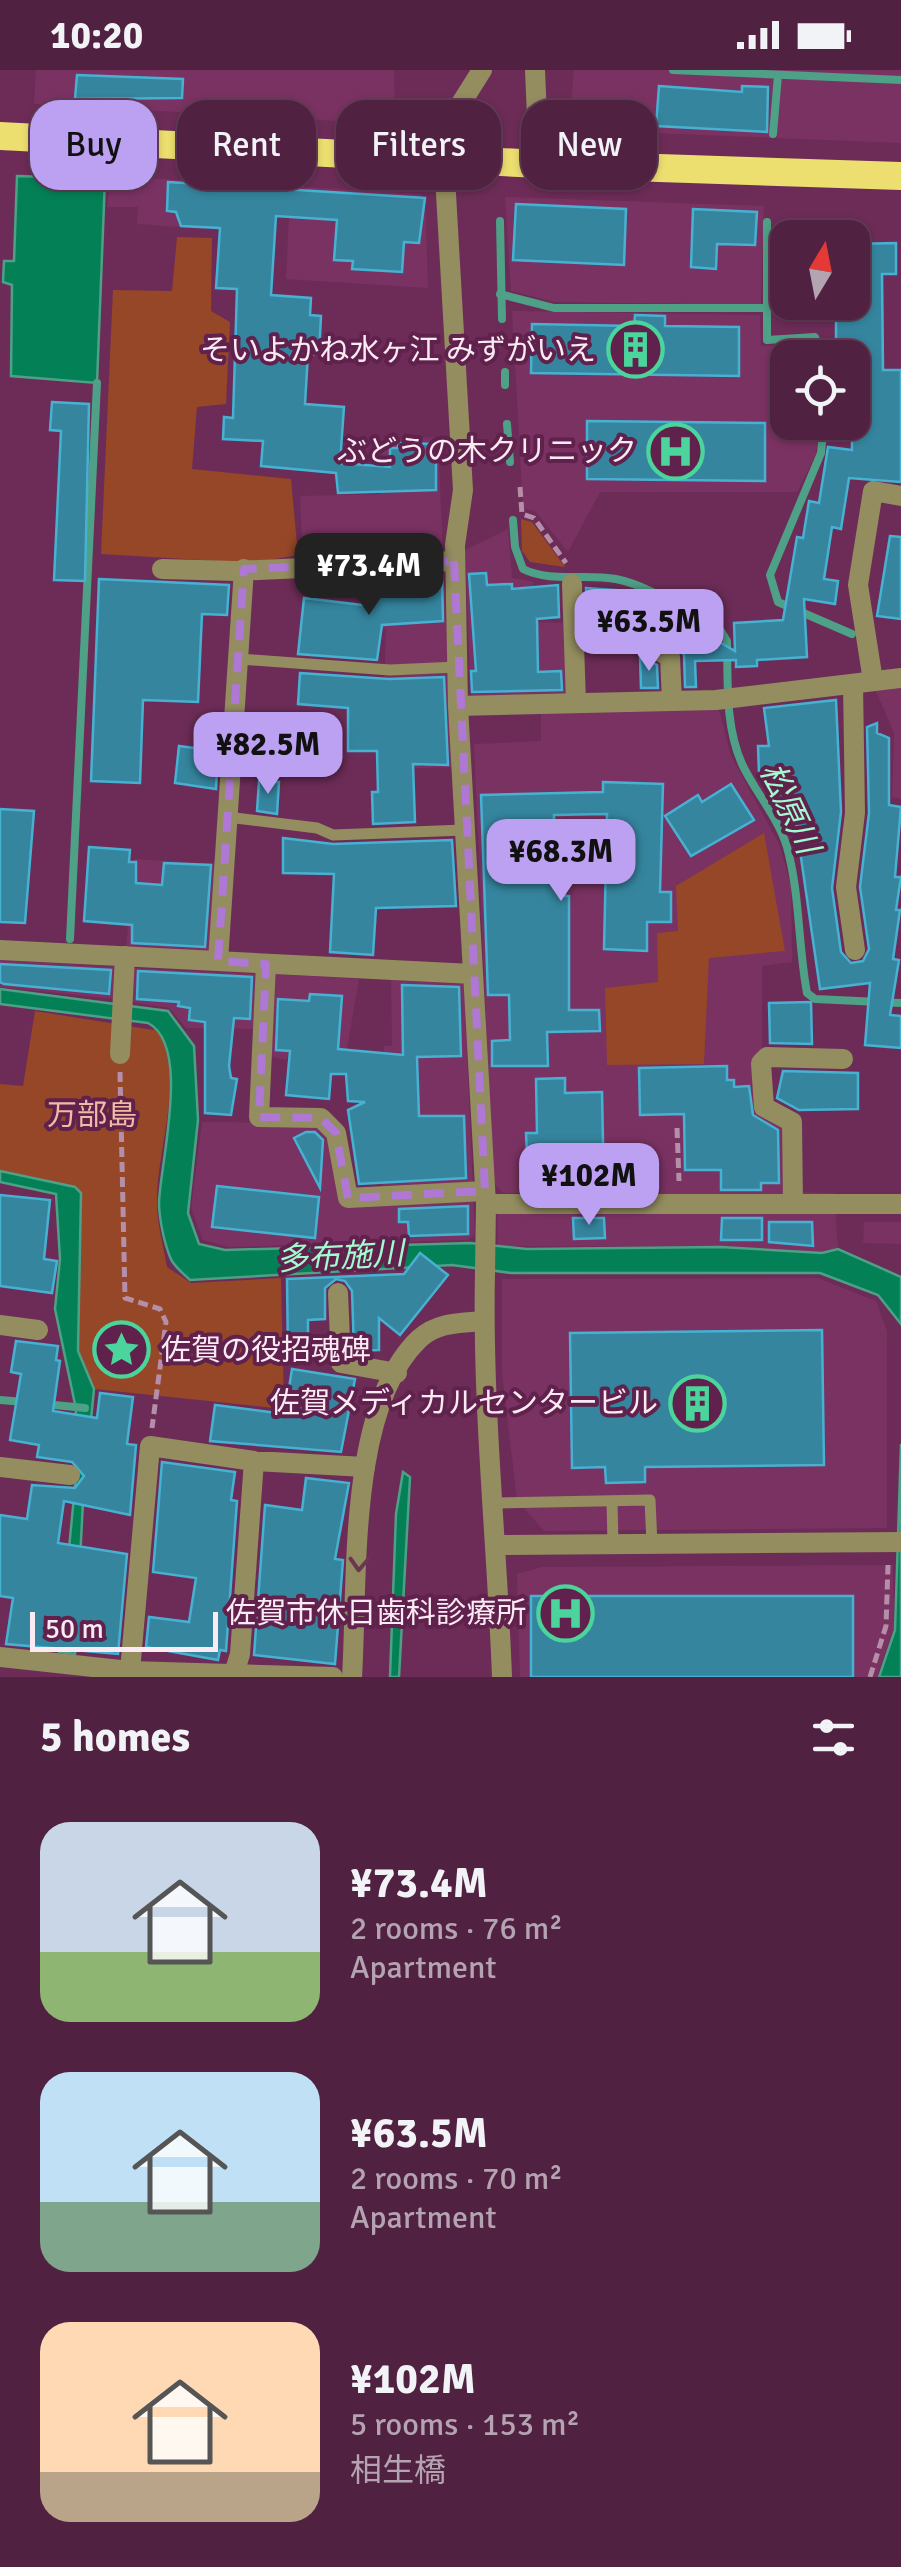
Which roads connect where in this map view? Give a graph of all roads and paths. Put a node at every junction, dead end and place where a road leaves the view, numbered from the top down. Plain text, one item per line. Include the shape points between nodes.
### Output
1 (482, 70) edge
2 (535, 70) edge
3 (463, 100) edge
4 (536, 100) edge
5 (0, 136) edge
6 (336, 154) edge
7 (657, 168) edge
8 (901, 176) edge
9 (446, 190) edge
10 (519, 344) dead end
11 (483, 345) dead end
12 (520, 487) dead end
13 (901, 496) edge
14 (454, 561) junction
15 (162, 569) dead end
16 (244, 570) junction
17 (571, 577) joint
18 (574, 642) junction
19 (240, 660) junction
20 (457, 668) junction
21 (901, 678) edge
22 (863, 682) junction
23 (672, 701) junction
24 (576, 703) junction
25 (458, 706) junction
26 (227, 817) junction
27 (464, 830) junction
28 (0, 950) edge
29 (855, 950) dead end
30 (126, 956) junction
31 (218, 961) junction
32 (266, 964) junction
33 (472, 974) junction
34 (120, 1054) joint
35 (843, 1059) dead end
36 (677, 1128) dead end
37 (485, 1197) junction
38 (680, 1204) junction
39 (793, 1204) junction
40 (901, 1204) edge
41 (338, 1293) dead end
42 (484, 1321) junction
43 (0, 1325) edge
44 (38, 1330) dead end
45 (397, 1373) junction
46 (150, 1446) junction
47 (254, 1461) junction
48 (0, 1467) edge
49 (365, 1467) junction
50 (70, 1474) dead end
51 (612, 1500) junction
52 (494, 1503) junction
53 (498, 1544) junction
54 (613, 1544) junction
55 (652, 1544) junction
56 (894, 1547) edge
57 (0, 1657) edge
58 (130, 1671) junction
59 (234, 1677) edge
60 (333, 1677) edge
61 (352, 1677) edge
62 (502, 1677) edge
63 (870, 1677) edge

1 - 3 street
2 - 4 street
5 - 6 highway
7 - 8 highway
9 - 14 street via 463,490
10 - 11 path
12 - 17 path via 522,514 534,518
13 - 22 street via 873,491 858,586
14 - 16 street
14 - 20 street
15 - 16 street
16 - 19 street
17 - 18 street
18 - 23 street via 638,640 670,657
18 - 24 street
19 - 20 lane
19 - 26 street
20 - 25 street
21 - 22 street
22 - 23 street
22 - 29 street via 846,887
23 - 24 street
24 - 25 street
25 - 27 street
26 - 27 lane via 334,835
26 - 31 street
27 - 33 street
28 - 30 street
30 - 31 street
30 - 34 street
31 - 32 street
32 - 33 street
32 - 37 street via 259,1117 321,1118 336,1133 348,1198
33 - 37 street
34 - 46 path via 125,1298 160,1309 166,1322
35 - 39 street via 767,1056 761,1064 764,1107 792,1122
36 - 38 path
37 - 38 street
37 - 42 street
38 - 39 street
39 - 40 street
41 - 45 street via 341,1363
42 - 45 street via 448,1323 420,1339
42 - 52 street
43 - 44 street
45 - 49 street via 372,1420
46 - 47 street
46 - 58 street
47 - 49 street
47 - 59 street
48 - 50 street
49 -> 61 street
51 - 52 lane
51 - 54 lane
51 - 55 lane via 650,1500
52 - 53 street
53 - 54 street
53 - 62 street
54 - 55 street
55 - 56 street
56 - 63 path via 886,1626
57 - 58 street
58 - 59 street
59 - 60 street

